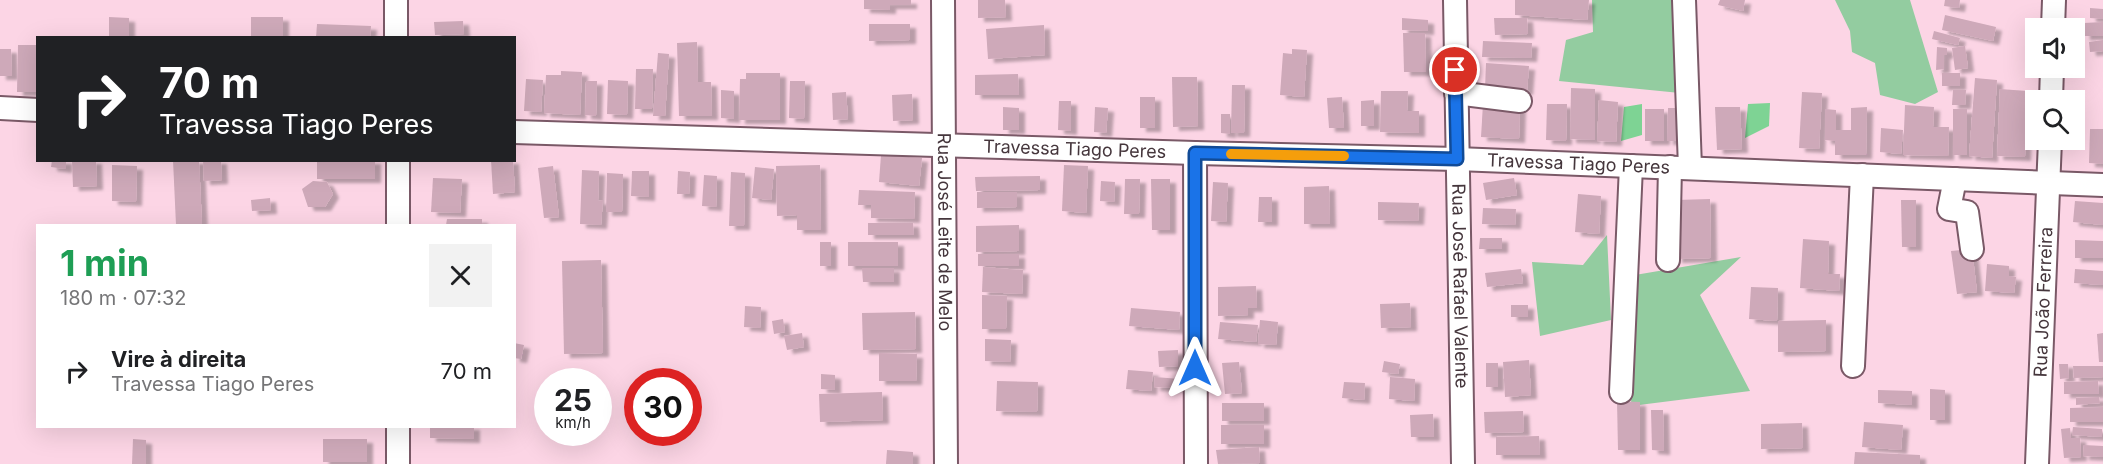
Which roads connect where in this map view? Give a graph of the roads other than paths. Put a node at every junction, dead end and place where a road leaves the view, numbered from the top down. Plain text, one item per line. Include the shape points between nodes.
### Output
1 (396, 0) edge
2 (943, 0) edge
3 (1455, 0) edge
4 (1684, 0) edge
5 (2054, 0) edge
6 (2053, 18) edge
7 (396, 36) edge
8 (1456, 93) junction
9 (1520, 100) dead end
10 (0, 108) edge
11 (36, 110) edge
12 (516, 132) edge
13 (944, 144) junction
14 (2050, 150) edge
15 (1195, 153) junction
16 (1457, 159) junction
17 (398, 162) edge
18 (1631, 166) junction
19 (1680, 168) junction
20 (1862, 175) junction
21 (1955, 179) junction
22 (2049, 183) junction
23 (2103, 185) edge
24 (398, 224) edge
25 (1972, 249) dead end
26 (1668, 260) dead end
27 (1853, 366) dead end
28 (1621, 392) dead end
29 (398, 428) edge
30 (398, 464) edge
31 (946, 464) edge
32 (1196, 464) edge
33 (1463, 464) edge
34 (2037, 464) edge

1 - 7 street
2 - 13 street, Rua José Leite de Melo
3 - 8 street, Rua José Rafael Valente
4 - 19 street
5 - 6 street
8 - 9 street
8 - 16 street, Rua José Rafael Valente
10 - 11 street
12 - 13 street, Travessa Tiago Peres
13 - 15 street, Travessa Tiago Peres
13 - 31 street, Rua José Leite de Melo
14 - 22 street, Rua João Ferreira
15 - 16 street, Travessa Tiago Peres
15 - 32 street
16 - 18 street, Travessa Tiago Peres
16 - 33 street, Rua José Rafael Valente
17 - 24 street
18 - 19 street, Travessa Tiago Peres
18 - 28 street
19 - 20 street, Travessa Tiago Peres
19 - 26 street
20 - 21 street, Travessa Tiago Peres
20 - 27 street
21 - 22 street, Travessa Tiago Peres
21 - 25 street via 1949,208 1967,212
22 - 23 street, Travessa Tiago Peres
22 - 34 street, Rua João Ferreira
29 - 30 street

